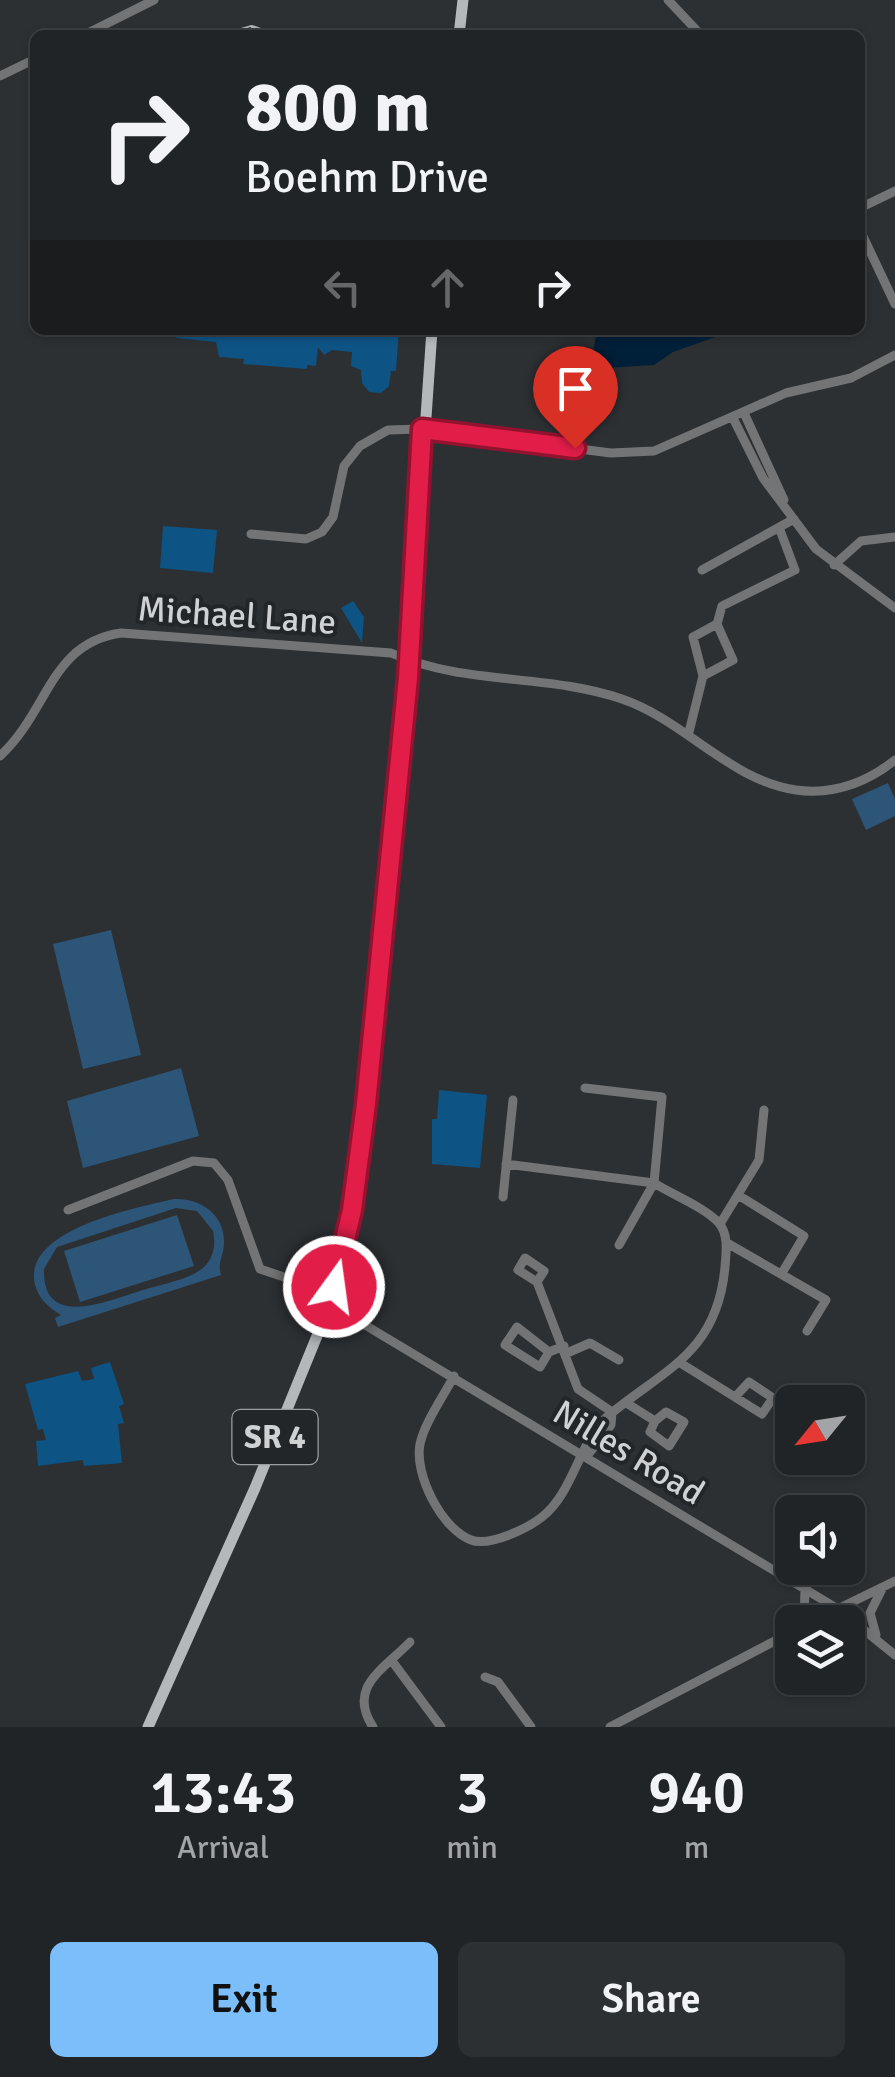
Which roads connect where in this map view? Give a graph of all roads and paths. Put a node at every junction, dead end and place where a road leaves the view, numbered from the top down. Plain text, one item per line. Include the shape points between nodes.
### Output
1 (154, 0) edge
2 (463, 0) edge
3 (668, 0) edge
4 (691, 25) junction
5 (94, 30) edge
6 (460, 30) edge
7 (686, 30) edge
8 (696, 30) edge
9 (30, 61) edge
10 (0, 76) edge
11 (895, 192) edge
12 (865, 206) edge
13 (865, 240) edge
14 (871, 251) junction
15 (865, 254) edge
16 (895, 304) edge
17 (431, 335) edge
18 (895, 355) edge
19 (744, 413) junction
20 (732, 418) junction
21 (422, 429) junction
22 (792, 515) junction
23 (780, 530) junction
24 (250, 534) dead end
25 (895, 537) edge
26 (834, 565) junction
27 (702, 570) dead end
28 (895, 608) edge
29 (717, 624) junction
30 (408, 660) junction
31 (703, 676) junction
32 (688, 732) junction
33 (0, 756) edge
34 (895, 760) edge
35 (585, 1088) dead end
36 (513, 1100) dead end
37 (764, 1110) dead end
38 (506, 1164) junction
39 (654, 1184) junction
40 (738, 1195) junction
41 (504, 1197) dead end
42 (68, 1210) dead end
43 (720, 1224) junction
44 (727, 1243) junction
45 (619, 1245) dead end
46 (782, 1274) junction
47 (537, 1282) dead end
48 (330, 1304) junction
49 (806, 1331) dead end
50 (565, 1349) junction
51 (550, 1352) junction
52 (619, 1360) dead end
53 (682, 1364) junction
54 (454, 1376) junction
55 (735, 1397) dead end
56 (628, 1404) junction
57 (612, 1412) junction
58 (655, 1421) dead end
59 (584, 1458) junction
60 (895, 1581) edge
61 (882, 1587) junction
62 (805, 1590) junction
63 (806, 1605) edge
64 (831, 1605) edge
65 (846, 1605) edge
66 (865, 1629) edge
67 (877, 1638) junction
68 (775, 1641) edge
69 (410, 1642) dead end
70 (895, 1654) edge
71 (392, 1661) junction
72 (486, 1677) dead end
73 (148, 1727) edge
74 (373, 1727) edge
75 (440, 1727) edge
76 (531, 1727) edge
77 (610, 1727) edge

1 - 5 street
2 - 6 main road
3 - 4 street
4 - 7 street
4 - 8 street
9 - 10 street
11 - 12 street
13 - 14 street
14 - 15 street
14 - 16 street
17 - 21 main road, SR 4
18 - 19 street via 851,378 786,393
19 - 20 street
19 - 22 street
20 - 21 street via 673,446 636,453
20 - 22 street via 762,478
21 - 24 street via 388,430 360,446 341,472 333,517 315,536
21 - 30 main road, SR 4
22 - 23 street
22 - 26 street
23 - 27 street
23 - 29 street via 795,570 722,606
25 - 26 street via 861,541
26 - 28 street
29 - 31 street via 693,637
29 - 31 street via 733,660
30 - 32 street, Michael Lane via 420,668 618,697
30 - 33 street, Michael Lane via 392,653 121,632 94,636 73,650 32,719
30 - 48 main road, SR 4 via 355,1192
31 - 32 street
32 - 34 street, Michael Lane via 756,778 792,789 852,785
35 - 39 street via 662,1097
36 - 38 street
37 - 40 street via 759,1160
38 - 39 street
38 - 41 street
39 - 43 street
39 - 45 street
40 - 43 street
40 - 46 street via 804,1236
42 - 48 street, Nilles Road via 193,1162 214,1163 228,1180 255,1264 314,1288
43 - 44 street
44 - 46 street
44 - 53 street via 718,1300
46 - 49 street via 826,1300
47 - 50 street
48 - 54 street, Nilles Road
48 - 73 main road, SR 4
50 - 51 street
50 - 52 street via 590,1343
50 - 57 street via 578,1389
51 - 51 street via 540,1366 505,1345 517,1327
53 - 55 street
53 - 56 street
54 - 59 street, Nilles Road
54 - 59 street via 420,1445 422,1468 448,1523 470,1540 494,1539 546,1514
56 - 57 street
56 - 58 street
57 - 59 street via 612,1425
59 - 62 street, Nilles Road
60 - 61 street
61 - 65 street
61 - 67 street via 870,1613
62 - 63 street
62 - 64 street, Nilles Road
66 - 67 street, Nilles Road
67 - 70 street, Nilles Road
68 - 77 street
69 - 71 street
71 - 74 street via 362,1697
71 - 75 street
72 - 76 street via 498,1682

